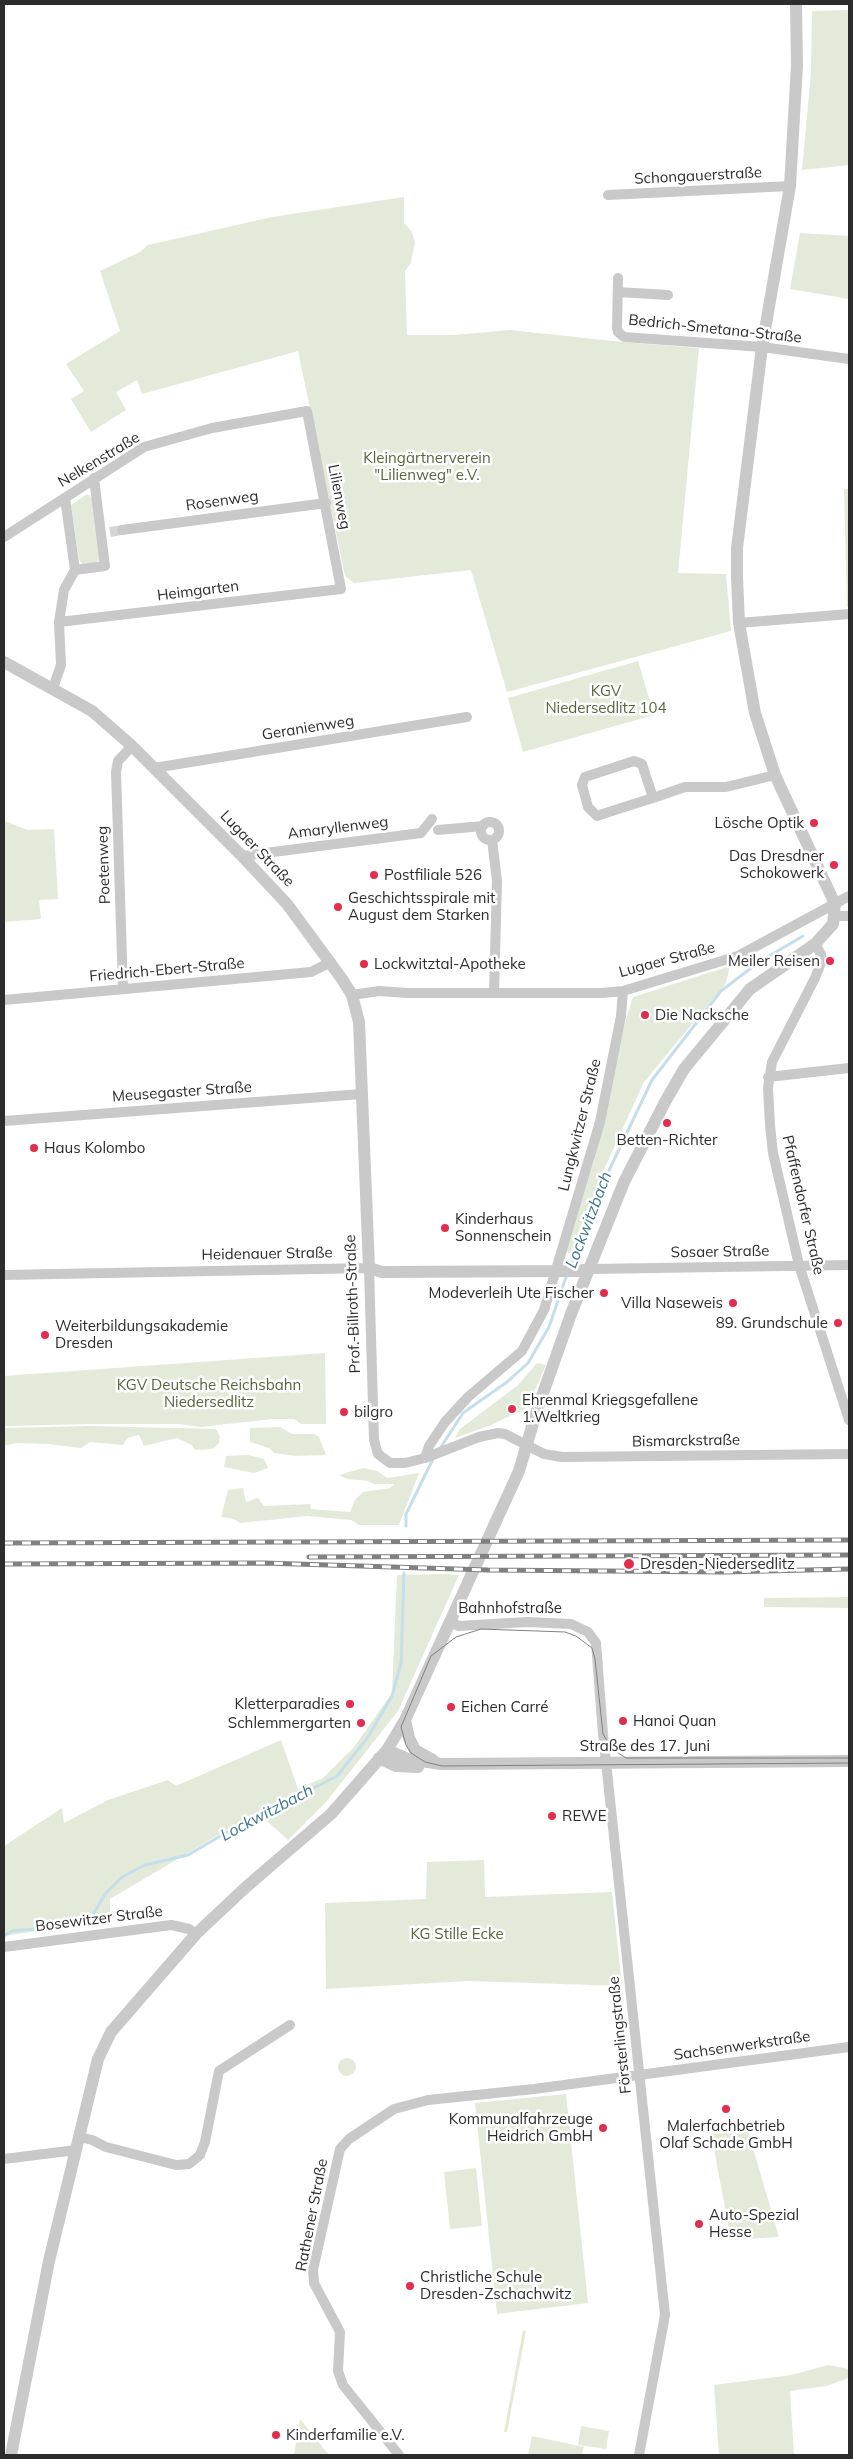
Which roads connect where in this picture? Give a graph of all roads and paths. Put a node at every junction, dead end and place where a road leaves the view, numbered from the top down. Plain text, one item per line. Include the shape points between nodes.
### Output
1 (796, 4) edge
2 (790, 186) junction
3 (608, 195) dead end
4 (618, 278) dead end
5 (618, 292) junction
6 (668, 295) dead end
7 (762, 347) junction
8 (849, 359) edge
9 (307, 411) joint
10 (94, 478) junction
11 (65, 498) junction
12 (326, 503) junction
13 (122, 530) tunnel mouth
14 (4, 537) edge
15 (75, 570) junction
16 (341, 589) joint
17 (849, 614) edge
18 (59, 622) junction
19 (739, 623) junction
20 (4, 662) edge
21 (53, 688) junction
22 (467, 717) dead end
23 (132, 746) junction
24 (154, 768) junction
25 (775, 775) junction
26 (653, 798) junction
27 (432, 819) dead end
28 (438, 830) dead end
29 (242, 856) junction
30 (849, 896) edge
31 (835, 910) junction
32 (849, 916) edge
33 (815, 944) junction
34 (331, 962) junction
35 (123, 989) junction
36 (623, 990) junction
37 (494, 992) junction
38 (352, 995) junction
39 (4, 1000) edge
40 (849, 1068) edge
41 (768, 1077) junction
42 (362, 1094) junction
43 (4, 1121) edge
44 (799, 1265) junction
45 (849, 1265) edge
46 (369, 1268) junction
47 (591, 1269) junction
48 (557, 1271) junction
49 (4, 1274) edge
50 (849, 1420) edge
51 (526, 1445) junction
52 (849, 1454) edge
53 (426, 1458) junction
54 (449, 1622) junction
55 (570, 1624) joint
56 (404, 1720) junction
57 (383, 1754) junction
58 (849, 1761) edge
59 (607, 1762) junction
60 (441, 1764) junction
61 (196, 1934) junction
62 (9, 1946) edge
63 (290, 2025) dead end
64 (849, 2047) edge
65 (640, 2075) junction
66 (78, 2143) junction
67 (4, 2159) edge
68 (11, 2455) edge
69 (399, 2455) edge
70 (639, 2455) edge

1 - 2 street via 797,65
2 - 3 street, Schongauerstraße
2 - 7 street
4 - 5 street, Bedrich-Smetana-Straße
5 - 6 street, Bedrich-Smetana-Straße
5 - 7 street, Bedrich-Smetana-Straße via 617,328 624,338
7 - 8 street, Bedrich-Smetana-Straße
7 - 19 street via 737,548
9 - 10 street, Nelkenstraße via 212,428 144,447
9 - 12 street, Lilienweg
10 - 11 street, Nelkenstraße
10 - 15 street via 106,532 106,566
11 - 14 street, Nelkenstraße
11 - 15 street
12 - 13 street, Rosenweg
12 - 16 street, Lilienweg
15 - 18 street via 64,590
16 - 18 street, Heimgarten
17 - 19 street
18 - 21 street via 61,665
19 - 25 street via 755,713
20 - 21 street, Lugaer Straße
21 - 23 street, Lugaer Straße via 92,711
22 - 24 street, Geranienweg
23 - 24 street, Lugaer Straße
23 - 35 street, Poetenweg via 118,761 116,772
24 - 29 street, Lugaer Straße
25 - 26 street via 726,787 685,787
25 - 31 street
26 - 26 street via 597,816 588,807 582,786 585,777 634,761 642,764
27 - 29 street, Amaryllenweg via 421,833
28 - 37 street via 483,826 484,837 492,840 497,881
29 - 34 street, Lugaer Straße via 292,910
30 - 31 street, Lugaer Straße
31 - 32 street
31 - 33 street via 828,932
31 - 36 street, Lugaer Straße via 732,959
33 - 41 street, Pfaffendorfer Straße via 821,954 821,963 776,1051
33 - 47 street via 750,988 684,1069 624,1182
34 - 35 street, Friedrich-Ebert-Straße via 311,972
34 - 38 street, Lugaer Straße
35 - 39 street, Friedrich-Ebert-Straße
36 - 37 street, Lugaer Straße via 602,993
36 - 48 street, Lungkwitzer Straße via 622,1016 600,1122
37 - 38 street, Lugaer Straße via 379,991
38 - 42 street, Prof.-Billroth-Straße via 360,1022
40 - 41 street
41 - 44 street, Pfaffendorfer Straße via 773,1153
42 - 43 street, Meusegaster Straße
42 - 46 street, Prof.-Billroth-Straße
44 - 45 street, Sosaer Straße
44 - 47 street, Sosaer Straße
44 - 50 street, Pfaffendorfer Straße
46 - 48 street, Heidenauer Straße via 382,1272
46 - 49 street, Heidenauer Straße
46 - 53 street, Prof.-Billroth-Straße via 375,1447 383,1459 390,1462 405,1463
47 - 48 street, Heidenauer Straße
47 - 51 street via 562,1340
48 - 53 street, Lungkwitzer Straße via 544,1310 522,1352 468,1397 429,1446
51 - 52 street, Bismarckstraße via 544,1454 562,1457
51 - 53 street, Prof.-Billroth-Straße via 498,1433
51 - 54 street via 519,1471
54 - 55 street, Bahnhofstraße via 459,1626 527,1622
54 - 56 street
55 - 59 street, Försterlingstraße via 588,1632 596,1642
56 - 57 street
56 - 60 street via 415,1750
57 - 60 street, Straße des 17. Juni via 396,1766
57 - 61 street via 330,1814
58 - 59 street, Straße des 17. Juni
59 - 60 street, Straße des 17. Juni
59 - 65 street, Försterlingstraße
61 - 62 street, Bosewitzer Straße via 171,1925
61 - 66 street via 110,2032 98,2059
63 - 66 street via 219,2071 205,2142 200,2155 188,2164 176,2165 106,2147 92,2140
64 - 65 street, Sachsenwerkstraße
65 - 69 street, Rathener Straße via 409,2104 368,2125 348,2139 340,2150 313,2270 314,2283 340,2332 338,2370 343,2385
65 - 70 street, Försterlingstraße via 665,2315
66 - 67 street
66 - 68 street via 38,2312

